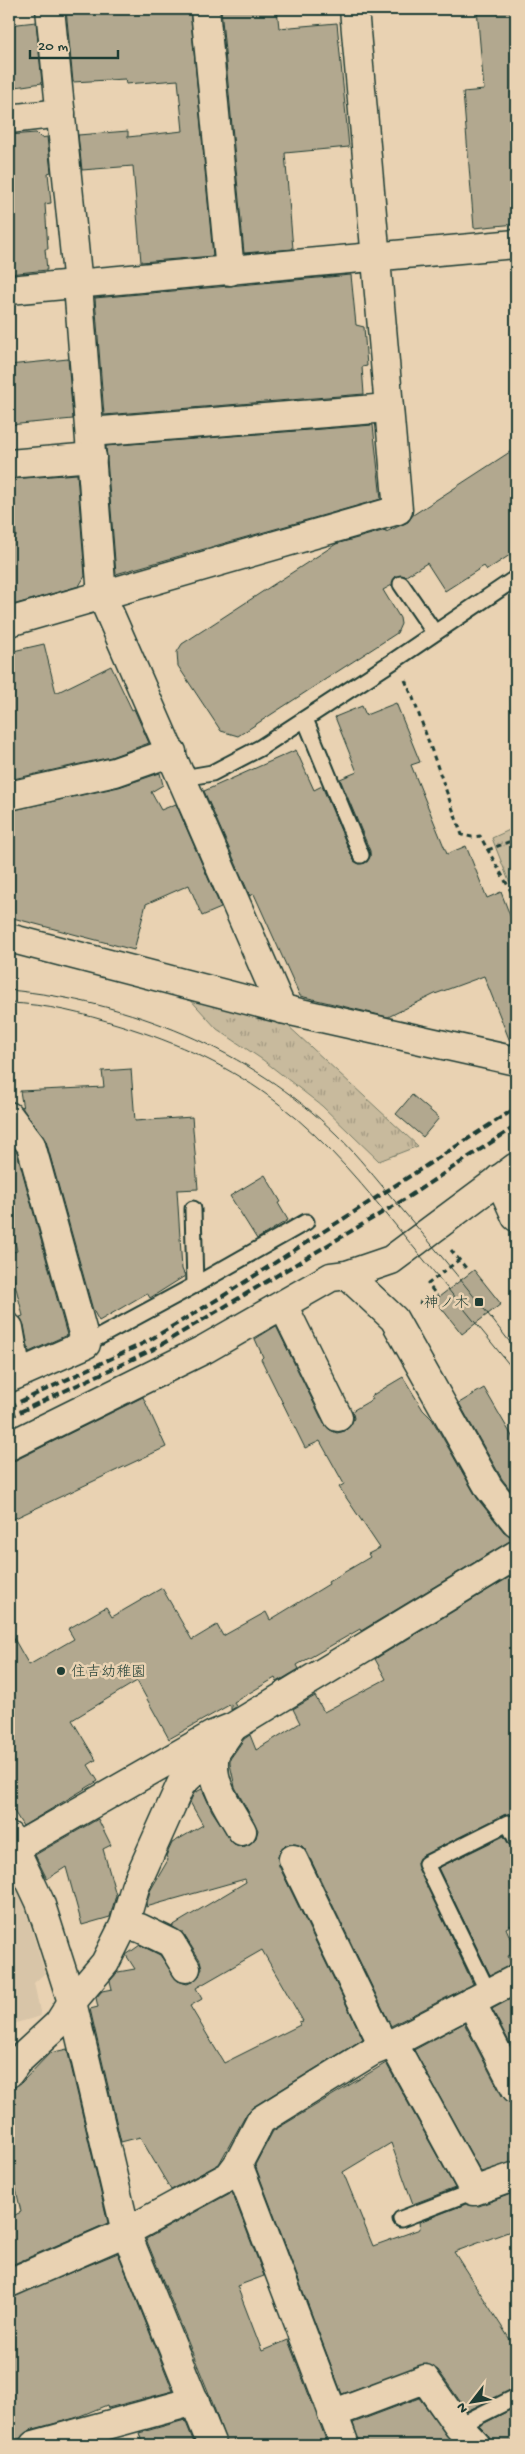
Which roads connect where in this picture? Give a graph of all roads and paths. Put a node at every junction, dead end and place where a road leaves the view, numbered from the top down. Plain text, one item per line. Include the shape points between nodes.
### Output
1 (50, 9) edge
2 (205, 9) edge
3 (354, 9) edge
4 (61, 113) junction
5 (9, 119) edge
6 (516, 244) edge
7 (376, 258) junction
8 (230, 271) junction
9 (78, 285) junction
10 (9, 290) edge
11 (388, 408) junction
12 (91, 445) junction
13 (9, 464) edge
14 (516, 578) edge
15 (401, 584) dead end
16 (102, 596) junction
17 (9, 622) edge
18 (434, 632) junction
19 (395, 660) junction
20 (305, 719) junction
21 (172, 752) junction
22 (183, 778) junction
23 (9, 796) edge
24 (516, 839) edge
25 (488, 850) junction
26 (361, 855) dead end
27 (516, 900) edge
28 (9, 938) edge
29 (282, 1009) junction
30 (515, 1059) edge
31 (9, 1116) edge
32 (508, 1173) edge
33 (193, 1209) dead end
34 (516, 1217) edge
35 (306, 1222) dead end
36 (451, 1249) dead end
37 (460, 1259) junction
38 (466, 1268) dead end
39 (347, 1275) junction
40 (195, 1285) junction
41 (284, 1305) junction
42 (426, 1305) dead end
43 (9, 1328) edge
44 (86, 1344) junction
45 (13, 1376) edge
46 (338, 1417) dead end
47 (9, 1446) edge
48 (516, 1522) edge
49 (516, 1555) edge
50 (233, 1727) junction
51 (215, 1753) junction
52 (242, 1831) dead end
53 (516, 1839) edge
54 (12, 1842) edge
55 (293, 1859) dead end
56 (124, 1925) junction
57 (186, 1968) dead end
58 (516, 1979) edge
59 (480, 1997) junction
60 (72, 2002) junction
61 (389, 2045) junction
62 (9, 2073) edge
63 (516, 2089) edge
64 (238, 2164) junction
65 (516, 2176) edge
66 (474, 2192) junction
67 (400, 2219) dead end
68 (126, 2232) junction
69 (9, 2283) edge
70 (516, 2397) edge
71 (195, 2401) junction
72 (332, 2414) junction
73 (467, 2436) edge
74 (34, 2445) edge
75 (212, 2445) edge
76 (345, 2445) edge

1 - 4 street
2 - 8 street
3 - 7 street
4 - 5 street
4 - 9 street
6 - 7 street
7 - 8 street
7 - 11 street
8 - 9 street
9 - 10 street
9 - 12 street
11 - 12 street
11 - 16 street via 398,510
12 - 13 street
12 - 16 street
14 - 18 lane
15 - 18 lane
16 - 17 street
16 - 21 street
18 - 19 lane
19 - 20 lane
19 - 25 path via 413,698 462,834 480,836
20 - 22 lane via 212,773
20 - 26 lane
21 - 22 street
21 - 23 street via 116,772
22 - 29 street
24 - 25 path
25 - 27 path
28 - 29 street
29 - 30 street
31 - 44 street via 31,1145
32 - 34 street
32 - 39 street via 391,1260
33 - 40 lane
35 - 40 lane
36 - 37 path
37 - 38 path
37 - 42 path via 428,1284 438,1296
39 - 41 street via 331,1277
39 - 48 street via 394,1319 489,1488
40 - 44 lane
41 - 46 street
41 - 47 street via 205,1350
43 - 45 street
44 - 45 street
49 - 50 street
50 - 51 street
50 - 54 street
51 - 52 street via 213,1764 217,1787
51 - 56 street via 181,1784 135,1887
53 - 59 lane via 508,1823 426,1864
54 - 60 street via 40,1902
55 - 61 street
56 - 57 street via 140,1928 171,1943
56 - 60 street via 105,1963
58 - 59 street
59 - 61 street
59 - 63 street
60 - 62 street via 58,2024
60 - 68 street
61 - 64 street via 371,2052 262,2120
61 - 66 street
64 - 68 street via 229,2176
64 - 72 street
65 - 66 street
66 - 67 lane
68 - 69 street
68 - 71 street
70 - 73 lane
71 - 74 street
71 - 75 street
72 - 73 street via 425,2378
72 - 76 street

